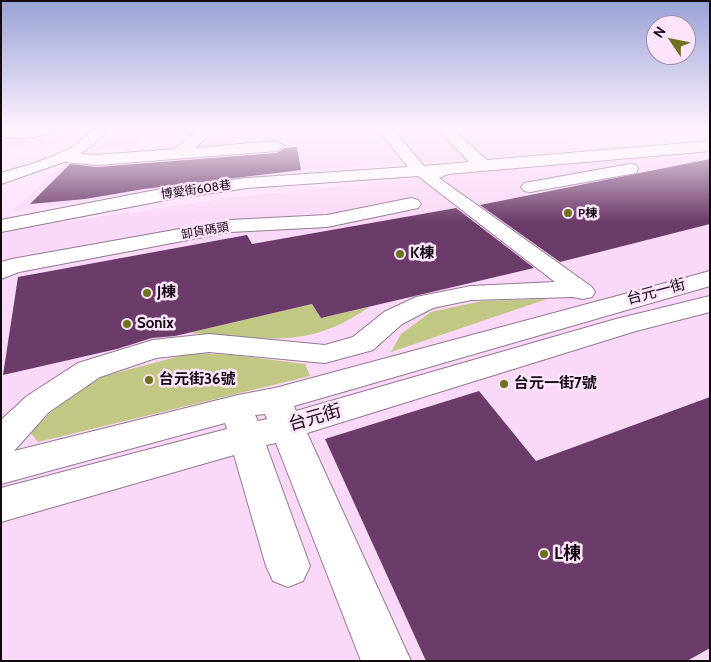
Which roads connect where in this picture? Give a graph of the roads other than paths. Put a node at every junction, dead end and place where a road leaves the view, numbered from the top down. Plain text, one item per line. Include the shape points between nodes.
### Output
1 (54, 160) edge
2 (411, 160) edge
3 (477, 160) edge
4 (552, 160) edge
5 (678, 160) edge
6 (483, 166) junction
7 (465, 168) junction
8 (420, 171) junction
9 (1, 179) edge
10 (530, 187) dead end
11 (411, 204) dead end
12 (1, 226) edge
13 (1, 272) edge
14 (710, 278) edge
15 (591, 298) junction
16 (710, 304) edge
17 (626, 325) junction
18 (350, 363) junction
19 (280, 413) junction
20 (241, 422) junction
21 (1, 442) edge
22 (1, 469) edge
23 (1, 505) edge
24 (288, 566) dead end
25 (386, 661) edge

1 - 9 street
2 - 8 street
3 - 6 street
4 - 6 street, 博愛街608巷
5 - 10 street
6 - 7 street, 博愛街608巷
7 - 8 street, 博愛街608巷
7 - 15 street via 426,176
8 - 12 street, 博愛街608巷 via 238,184 166,194
11 - 13 street, 卸貨碼頭 via 327,221 230,226 12,266
14 - 15 street, 台元一街
15 - 17 street
15 - 18 street, 台元街
15 - 18 street via 471,292 425,302 393,318 363,344
16 - 17 street, 台元一街
17 - 19 street, 台元街
18 - 19 street, 台元街
18 - 21 street via 326,354 209,343 154,349 89,370 38,404
19 - 20 street, 台元街
19 - 25 street
20 - 22 street, 台元街
20 - 23 street, 台元街
20 - 24 street

